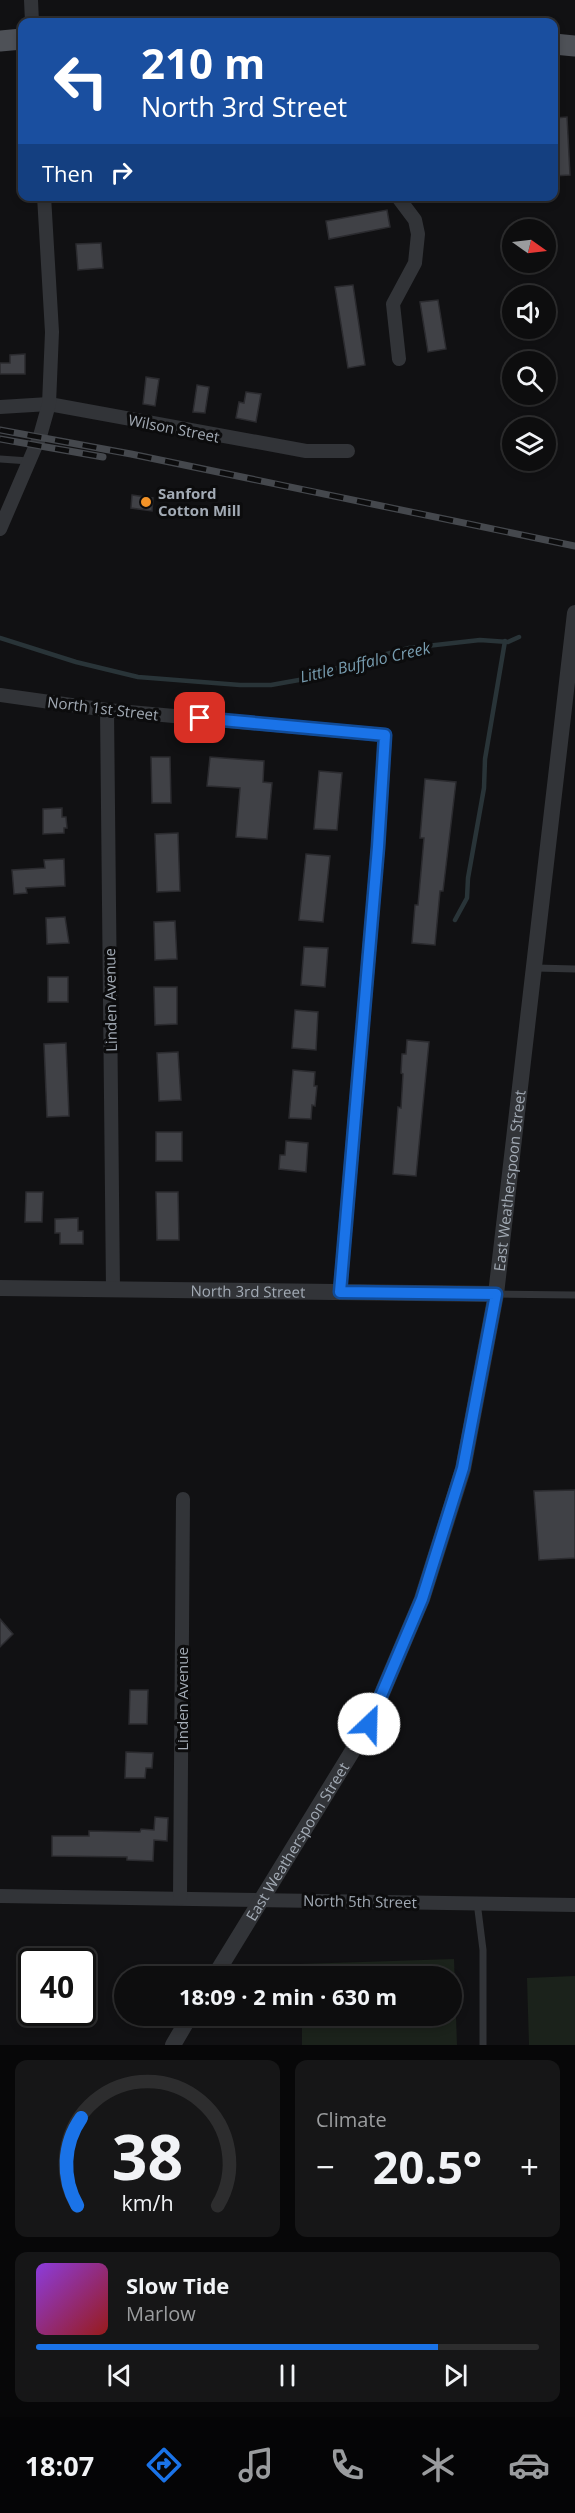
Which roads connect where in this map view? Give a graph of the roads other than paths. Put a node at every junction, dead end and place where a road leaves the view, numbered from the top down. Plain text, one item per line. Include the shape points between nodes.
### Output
1 (31, 0) edge
2 (32, 18) edge
3 (18, 39) edge
4 (0, 41) edge
5 (558, 44) edge
6 (575, 46) edge
7 (44, 201) edge
8 (401, 201) edge
9 (399, 359) dead end
10 (49, 404) junction
11 (0, 407) edge
12 (348, 451) dead end
13 (0, 459) edge
14 (29, 461) junction
15 (0, 530) edge
16 (575, 613) edge
17 (0, 695) edge
18 (107, 710) junction
19 (536, 968) junction
20 (575, 969) edge
21 (0, 1288) edge
22 (113, 1290) junction
23 (340, 1292) junction
24 (496, 1294) junction
25 (575, 1295) edge
26 (183, 1499) dead end
27 (0, 1896) edge
28 (180, 1898) junction
29 (261, 1900) junction
30 (477, 1902) junction
31 (575, 1905) edge
32 (221, 1966) edge
33 (184, 2026) edge
34 (172, 2045) edge
35 (483, 2045) edge

1 - 2 street
3 - 4 main road
5 - 6 main road
7 - 10 street via 52,332
8 - 9 street via 415,220 418,234 415,263 393,304
10 - 11 street, Wilson Street
10 - 12 street, Wilson Street via 306,451
10 - 14 street
13 - 14 lane
14 - 15 street
16 - 19 street, East Weatherspoon Street
17 - 18 street, North 1st Street
18 - 22 street, Linden Avenue
18 - 23 street, North 1st Street via 385,735
19 - 20 lane
19 - 24 street, East Weatherspoon Street
21 - 22 street, North 3rd Street
22 - 23 street, North 3rd Street
23 - 24 street, North 3rd Street
24 - 25 lane
24 - 29 street, East Weatherspoon Street via 463,1468 422,1599 369,1724
26 - 28 street, Linden Avenue
27 - 28 street, North 5th Street
28 - 29 street, North 5th Street
29 - 30 street, North 5th Street
29 - 32 street, East Weatherspoon Street
30 - 31 street, North 5th Street
30 - 35 lane via 483,1950
33 - 34 street

